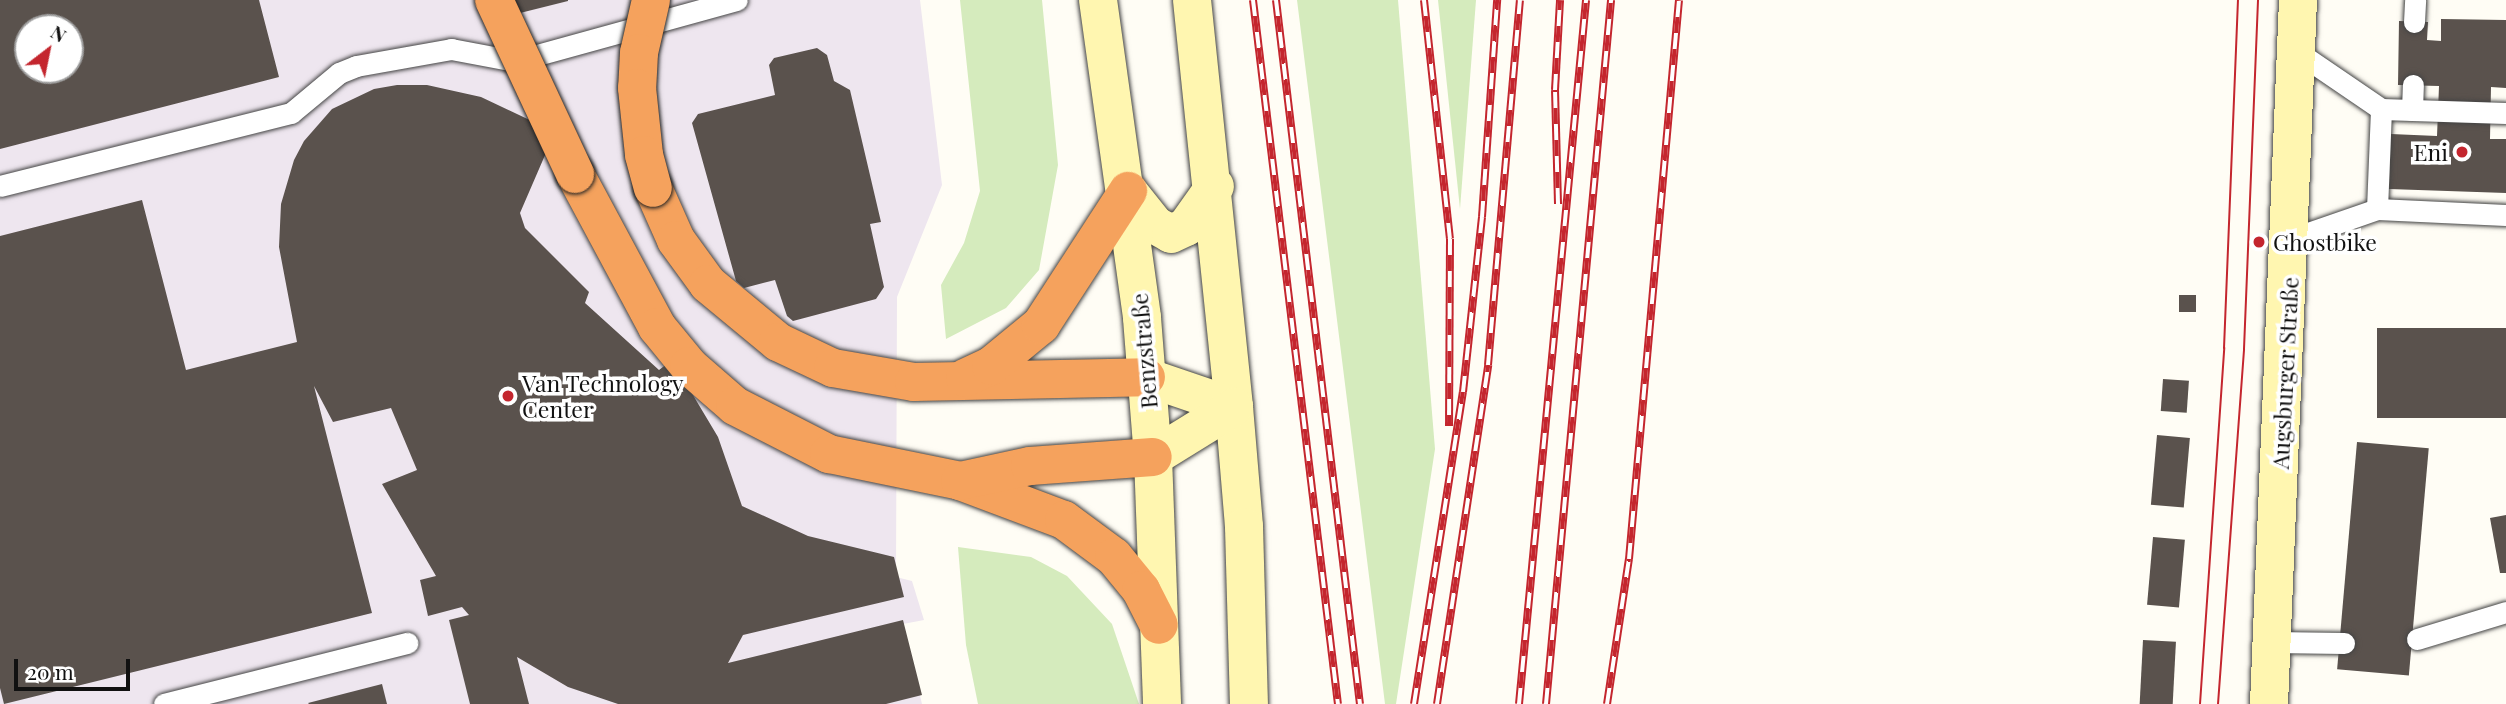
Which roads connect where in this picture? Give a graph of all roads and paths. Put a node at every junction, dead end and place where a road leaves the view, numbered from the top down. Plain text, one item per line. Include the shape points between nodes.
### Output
1 (494, 0) edge
2 (651, 0) edge
3 (737, 0) edge
4 (1098, 0) edge
5 (1192, 0) edge
6 (2298, 0) edge
7 (2415, 0) edge
8 (2414, 22) dead end
9 (2296, 51) junction
10 (2413, 86) dead end
11 (2381, 109) junction
12 (2412, 110) junction
13 (2506, 113) edge
14 (0, 186) edge
15 (1214, 186) junction
16 (1128, 191) junction
17 (2377, 209) junction
18 (2506, 215) edge
19 (2291, 239) junction
20 (1146, 377) junction
21 (957, 381) junction
22 (1234, 407) junction
23 (1153, 457) junction
24 (960, 481) junction
25 (2506, 612) edge
26 (1159, 625) junction
27 (2417, 639) dead end
28 (2272, 642) junction
29 (407, 643) dead end
30 (2344, 643) dead end
31 (164, 704) edge
32 (1163, 704) edge
33 (1249, 704) edge
34 (2269, 704) edge

1 - 24 highway, bridge via 629,282 689,366 735,406 829,454
2 - 21 highway, bridge via 639,53 643,155 663,215 692,263 722,297 770,336 810,359 883,380
3 - 14 lane via 515,61 437,49 356,66 339,73 290,113
4 - 16 main road, Benzstraße
5 - 15 main road
6 - 9 main road, Augsburger Straße
7 - 8 lane
9 - 11 lane
9 - 19 main road, Augsburger Straße
10 - 12 lane
11 - 12 lane
11 - 17 lane
12 - 13 lane
15 - 16 main road via 1186,228 1171,234 1155,225
15 - 22 main road
16 - 20 main road, Benzstraße
16 - 21 highway via 1041,325 991,366
17 - 18 lane
17 - 19 lane
19 - 28 main road, Augsburger Straße
20 - 21 highway
20 - 22 main road
20 - 23 main road, Benzstraße
22 - 23 main road
22 - 33 main road
23 - 24 highway via 1030,466
23 - 26 main road, Benzstraße
24 - 26 highway via 1045,512 1090,535 1128,573
25 - 27 lane
26 - 32 main road, Benzstraße
28 - 30 lane
28 - 34 main road, Augsburger Straße
29 - 31 lane

